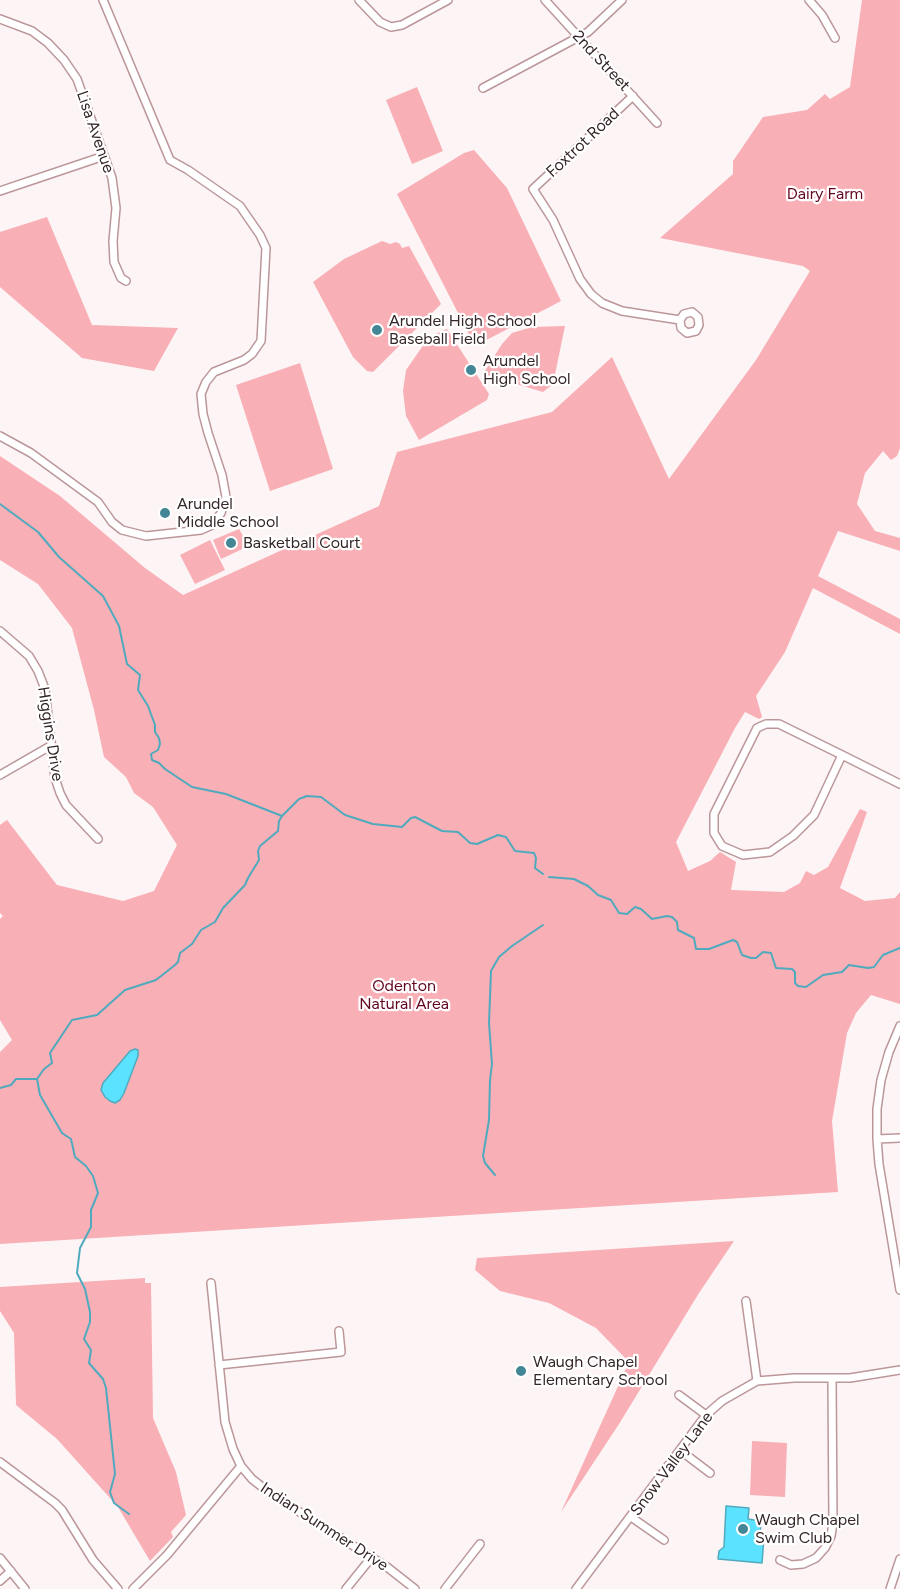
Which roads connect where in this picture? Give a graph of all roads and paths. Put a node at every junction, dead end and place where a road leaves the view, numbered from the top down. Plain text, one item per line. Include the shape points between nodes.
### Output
1 (103, 0) edge
2 (359, 0) edge
3 (448, 0) edge
4 (545, 0) edge
5 (622, 0) edge
6 (809, 0) edge
7 (0, 19) edge
8 (578, 37) junction
9 (835, 38) dead end
10 (483, 88) dead end
11 (633, 96) junction
12 (657, 123) dead end
13 (104, 156) junction
14 (0, 191) edge
15 (126, 281) dead end
16 (680, 320) dead end
17 (0, 436) edge
18 (0, 631) edge
19 (52, 745) junction
20 (842, 755) junction
21 (0, 775) edge
22 (900, 784) edge
23 (98, 839) dead end
24 (900, 1026) edge
25 (900, 1138) edge
26 (877, 1139) junction
27 (211, 1283) dead end
28 (900, 1290) edge
29 (746, 1301) dead end
30 (339, 1331) dead end
31 (219, 1365) junction
32 (900, 1370) edge
33 (832, 1379) junction
34 (757, 1381) junction
35 (679, 1395) dead end
36 (706, 1415) junction
37 (681, 1451) junction
38 (0, 1462) edge
39 (241, 1466) junction
40 (710, 1473) dead end
41 (631, 1516) junction
42 (664, 1540) dead end
43 (480, 1544) dead end
44 (0, 1558) edge
45 (372, 1558) junction
46 (900, 1559) edge
47 (780, 1560) dead end
48 (11, 1571) junction
49 (0, 1581) edge
50 (891, 1587) edge
51 (900, 1588) edge
52 (25, 1589) edge
53 (118, 1589) edge
54 (133, 1589) edge
55 (346, 1589) edge
56 (415, 1589) edge
57 (445, 1589) edge
58 (576, 1589) edge

1 - 17 street via 170,160 240,206 266,248 261,340 244,360 214,372 201,394 226,496 221,513 212,525 201,530 146,536 122,530 98,502 31,453
2 - 3 street via 380,22 391,27 402,26
4 - 8 street, 2nd Street
5 - 8 street
6 - 9 street
7 - 13 street, Lisa Avenue via 32,32 64,60 77,79
8 - 10 street
8 - 11 street, 2nd Street
11 - 12 street, 2nd Street
11 - 16 street, Foxtrot Road via 533,189 591,294 622,311
13 - 14 street
13 - 15 street, Lisa Avenue via 115,193 114,262
18 - 19 street, Higgins Drive via 29,656 38,671 45,689
19 - 21 street
19 - 23 street, Higgins Drive via 60,793 66,805
20 - 20 street via 814,815 794,836 770,852 743,855 722,846 714,833 714,814 757,728 779,724
20 - 22 street
24 - 26 street via 881,1080
25 - 26 street
26 - 28 street
27 - 31 street, Indian Summer Drive
29 - 34 street
30 - 31 street via 341,1352
31 - 39 street, Indian Summer Drive via 225,1422
32 - 33 street, Snow Valley Lane
33 - 34 street, Snow Valley Lane
33 - 47 street via 831,1536 816,1558 791,1565
34 - 36 street, Snow Valley Lane
35 - 36 street
36 - 37 street, Snow Valley Lane
37 - 40 street
37 - 41 street, Snow Valley Lane
38 - 53 street via 62,1510 93,1560
39 - 45 street, Indian Summer Drive via 271,1494
39 - 54 street via 167,1555
41 - 42 street
41 - 58 street, Snow Valley Lane
43 - 57 street
44 - 48 street
45 - 55 street
45 - 56 street, Indian Summer Drive
46 - 50 street
48 - 49 street
48 - 52 street
50 - 51 street

